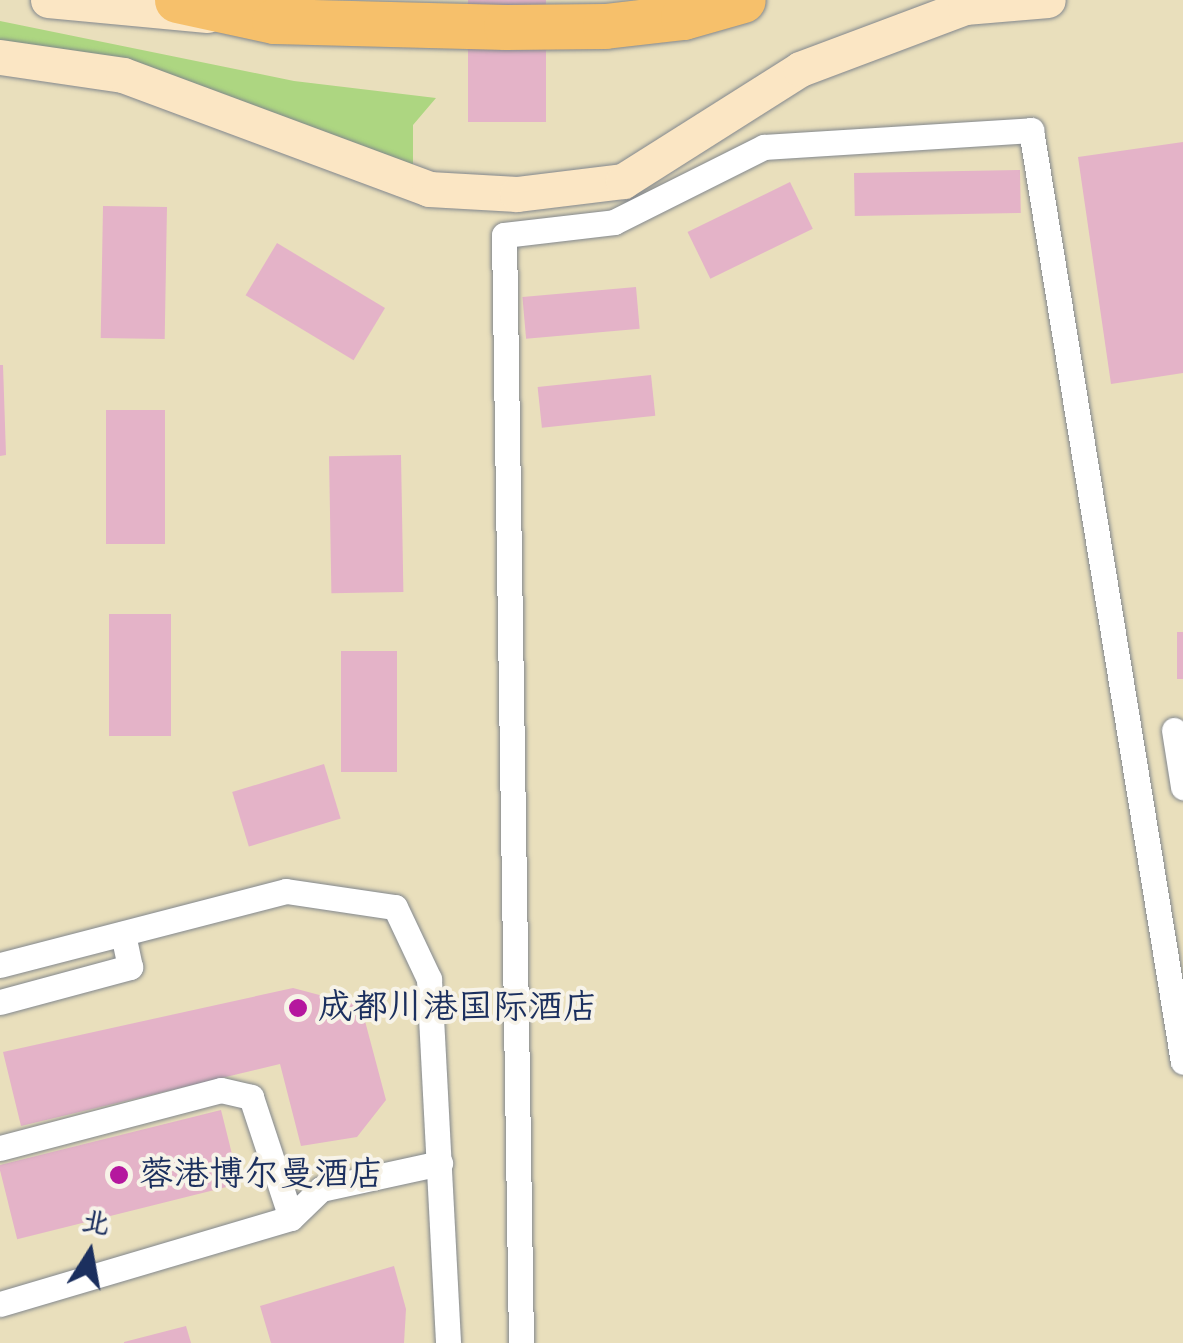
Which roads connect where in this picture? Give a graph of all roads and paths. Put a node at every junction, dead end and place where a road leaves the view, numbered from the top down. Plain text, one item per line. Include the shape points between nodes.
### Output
1 (48, 0) edge
2 (177, 0) edge
3 (743, 0) edge
4 (1048, 0) edge
5 (274, 21) junction
6 (0, 57) edge
7 (1174, 730) dead end
8 (1183, 787) edge
9 (123, 934) junction
10 (0, 965) edge
11 (0, 1002) edge
12 (1183, 1062) edge
13 (0, 1148) edge
14 (440, 1163) junction
15 (291, 1218) junction
16 (0, 1304) edge
17 (448, 1343) edge
18 (521, 1343) edge

1 - 5 main road
2 - 5 highway
3 - 5 highway via 684,18 604,26
4 - 6 main road via 964,7 800,68 623,181 518,194 429,189 123,75
7 - 8 street
9 - 10 street
9 - 11 street via 130,967
9 - 14 street via 286,891 395,907 429,978
12 - 18 street via 1031,130 764,148 614,222 504,234
13 - 15 street via 221,1090 251,1097
14 - 15 street via 322,1189
14 - 17 street
15 - 16 street

